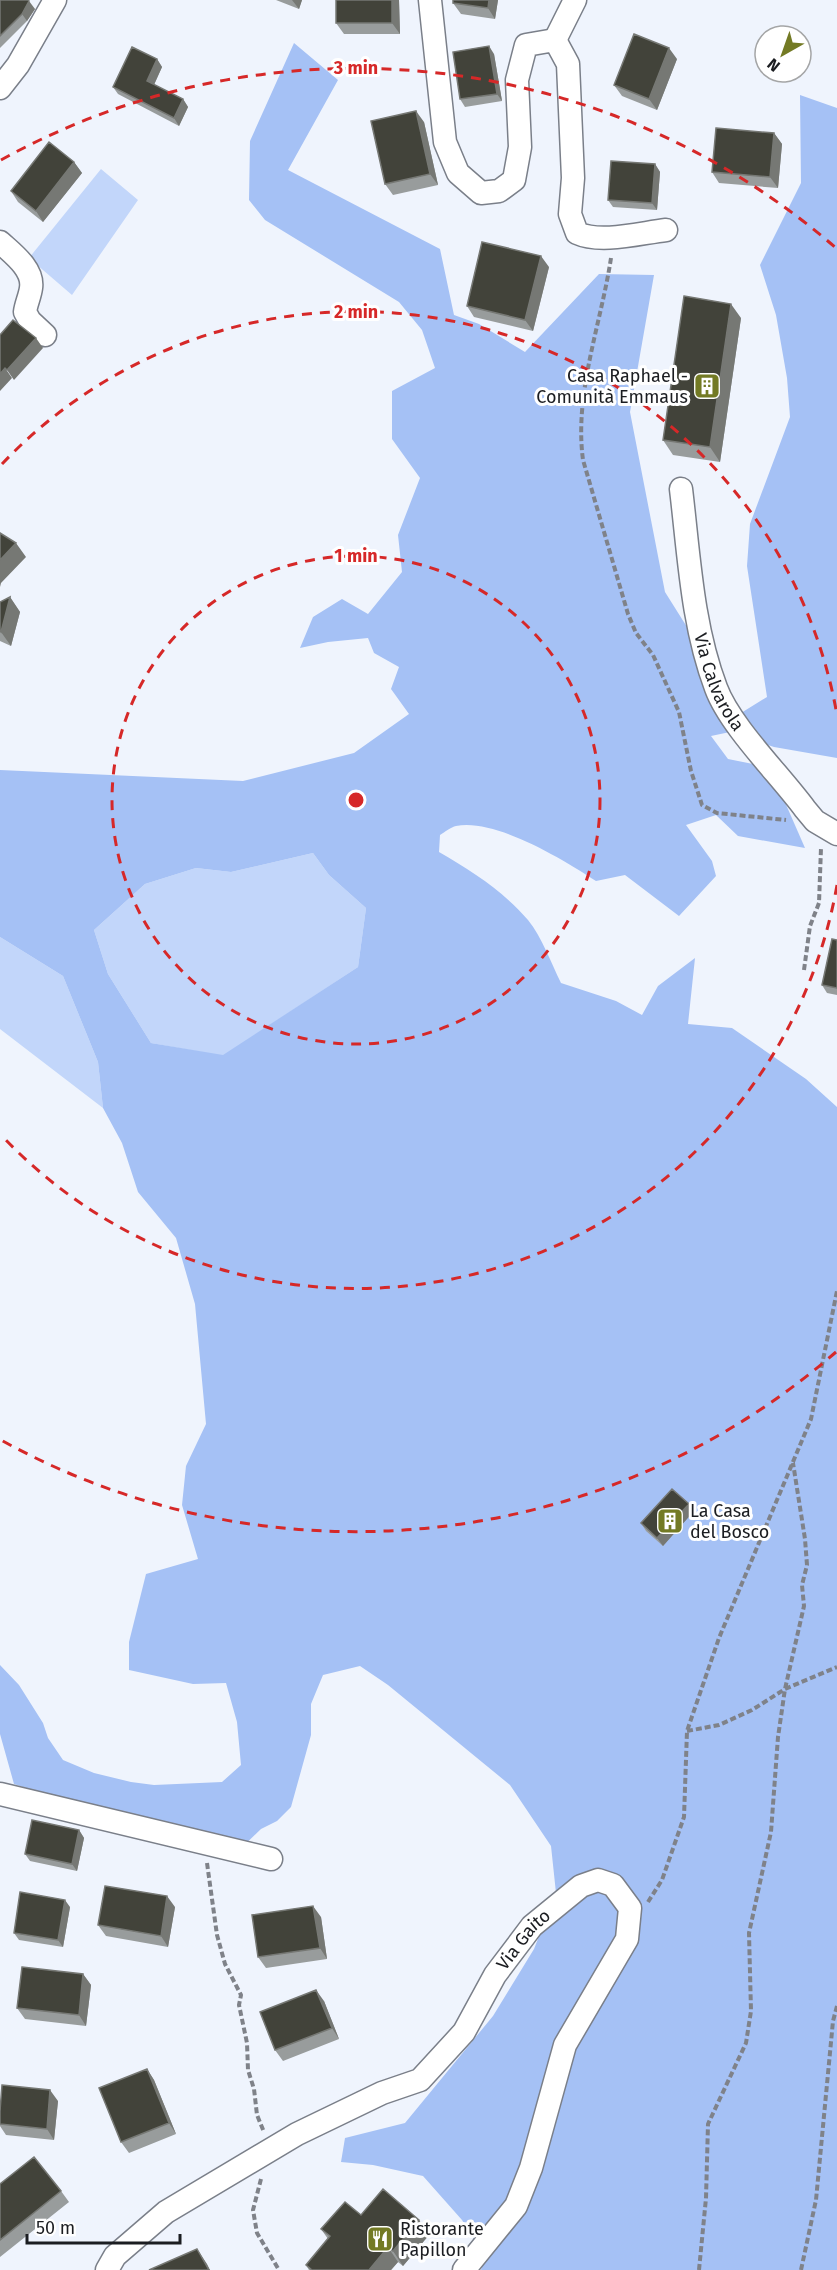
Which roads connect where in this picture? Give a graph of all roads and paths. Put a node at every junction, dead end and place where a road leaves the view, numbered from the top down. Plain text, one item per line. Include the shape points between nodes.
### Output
1 (55, 0) edge
2 (430, 0) edge
3 (575, 0) edge
4 (555, 40) junction
5 (0, 88) edge
6 (666, 230) dead end
7 (612, 236) junction
8 (0, 242) edge
9 (45, 335) dead end
10 (681, 489) dead end
11 (827, 828) edge
12 (804, 970) dead end
13 (837, 1291) edge
14 (793, 1463) junction
15 (837, 1667) edge
16 (785, 1689) junction
17 (687, 1731) junction
18 (0, 1794) edge
19 (204, 1842) junction
20 (271, 1859) dead end
21 (644, 1909) dead end
22 (837, 2006) edge
23 (265, 2153) junction
24 (107, 2270) edge
25 (279, 2270) edge
26 (464, 2270) edge
27 (699, 2270) edge
28 (801, 2270) edge

1 - 5 street via 18,65
2 - 4 street via 445,142 458,173 481,193 499,191 514,180 520,147 518,80 526,45
3 - 4 street
4 - 7 street via 568,64 573,178 570,214 577,233
6 - 7 street
7 - 11 path via 611,260 584,401 581,442 628,614 679,712 702,805 717,813 777,818
8 - 9 street via 30,276 32,286 25,312
10 - 11 street, Via Calvarola via 698,615 716,689 742,729
11 - 12 path via 822,844 819,903 810,926
13 - 14 path via 811,1419
14 - 16 path via 807,1565 802,1585 804,1606
14 - 17 path via 719,1638
15 - 16 path
16 - 17 path via 719,1725
16 - 27 path via 771,1832 749,1933 751,2011 746,2043 708,2124
17 - 21 path via 684,1817 662,1880
18 - 19 street
19 - 20 street
19 - 23 path via 217,1935 225,1964 241,1995 248,2070
22 - 28 path via 816,2200
23 - 24 street, Via Gaito via 166,2212 116,2256
23 - 25 path via 253,2210 257,2233
23 - 26 street, Via Gaito via 382,2093 420,2080 464,2032 495,1975 532,1926 581,1886 598,1880 613,1885 630,1908 627,1939 565,2045 531,2168 516,2206

